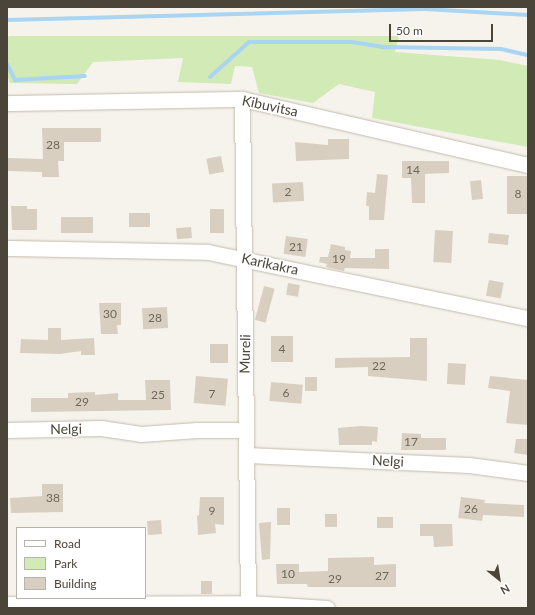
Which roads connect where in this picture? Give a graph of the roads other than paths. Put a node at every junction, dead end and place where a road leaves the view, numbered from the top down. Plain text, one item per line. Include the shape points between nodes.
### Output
1 (242, 99) junction
2 (7, 103) edge
3 (528, 165) edge
4 (7, 248) edge
5 (246, 259) junction
6 (528, 318) edge
7 (7, 430) edge
8 (244, 430) junction
9 (247, 455) junction
10 (528, 473) edge
11 (7, 604) edge
12 (248, 605) edge
13 (327, 608) edge

1 - 2 street, Kibuvitsa
1 - 3 street, Kibuvitsa
1 - 5 street, Mureli
4 - 5 street, Karikakra via 208,252
5 - 6 street, Karikakra
5 - 8 street, Mureli
7 - 8 street, Nelgi via 101,428 141,434
8 - 9 street, Mureli
9 - 10 street, Nelgi via 469,465
9 - 12 street, Mureli
11 - 12 street via 172,602
12 - 13 street

